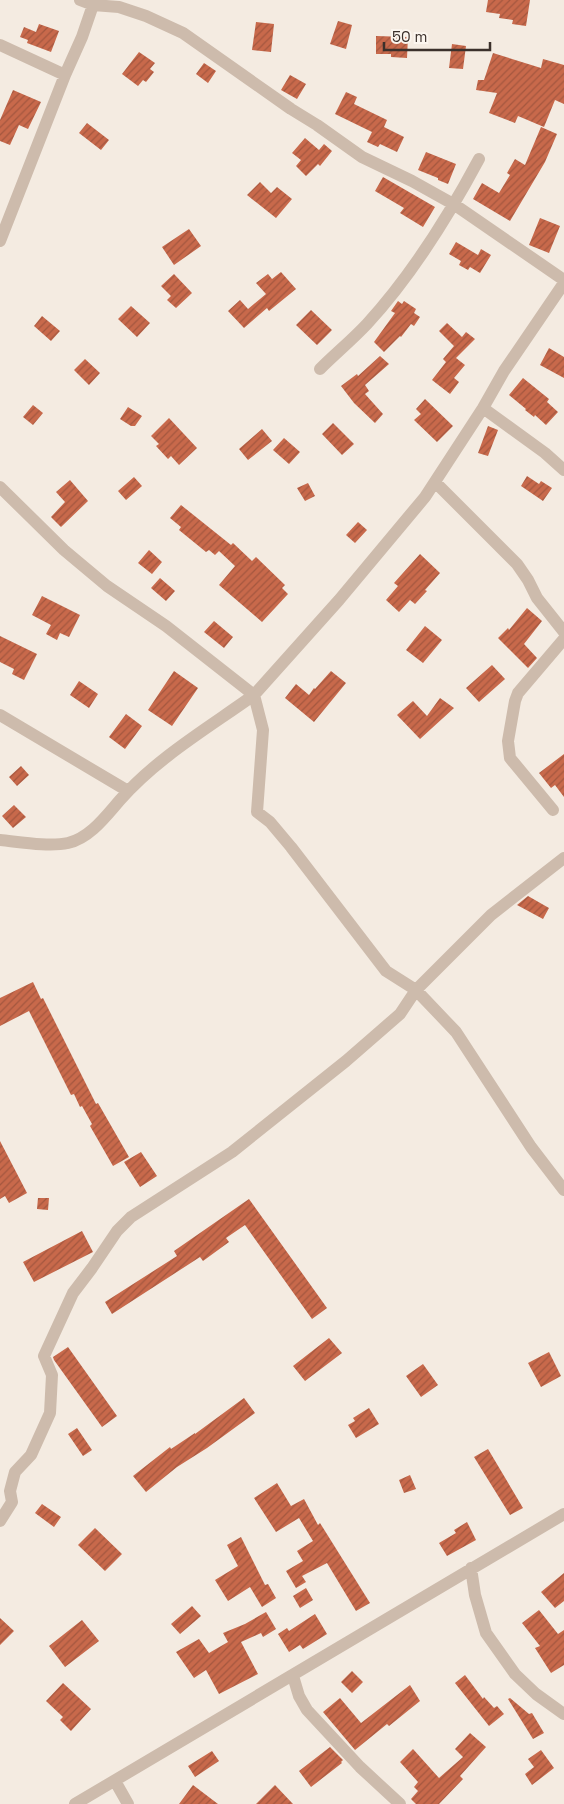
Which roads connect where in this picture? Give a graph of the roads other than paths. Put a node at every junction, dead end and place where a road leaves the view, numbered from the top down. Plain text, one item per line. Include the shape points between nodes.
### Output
1 (80, 0) edge
2 (93, 5) junction
3 (0, 45) edge
4 (65, 75) junction
5 (479, 159) dead end
6 (455, 205) junction
7 (0, 241) edge
8 (564, 281) edge
9 (559, 301) edge
10 (320, 370) dead end
11 (483, 408) junction
12 (564, 470) edge
13 (436, 482) junction
14 (0, 487) edge
15 (564, 632) edge
16 (564, 639) edge
17 (254, 694) junction
18 (0, 715) edge
19 (128, 791) junction
20 (553, 810) dead end
21 (0, 840) edge
22 (564, 858) edge
23 (416, 990) junction
24 (564, 1190) edge
25 (564, 1514) edge
26 (0, 1521) edge
27 (471, 1568) junction
28 (292, 1676) junction
29 (564, 1714) edge
30 (115, 1781) junction
31 (75, 1804) edge
32 (128, 1804) edge
33 (400, 1804) edge

1 - 2 street
2 - 4 street
2 - 6 street via 119,7 182,33 362,158
3 - 4 street
4 - 7 street
5 - 6 street
6 - 8 street
6 - 10 street via 391,295
8 - 9 street
9 - 11 street via 504,371
11 - 12 street
11 - 13 street
13 - 15 street via 517,564 537,598
13 - 17 street via 339,600
14 - 17 street via 64,550 100,580
16 - 20 street via 518,693 508,741 510,758
17 - 19 street via 182,743
17 - 23 street via 263,730 257,812 291,847 386,971
18 - 19 street
19 - 21 street via 87,835 68,843
22 - 23 street via 491,915
23 - 24 street via 456,1032 531,1147
23 - 26 street via 400,1014 346,1061 232,1152 131,1217 117,1231 73,1293 44,1356 52,1375 50,1413 31,1455 15,1472 10,1491 12,1502
25 - 27 street
27 - 28 street
27 - 29 street via 486,1633 515,1674
28 - 30 street
28 - 33 street via 306,1710
30 - 31 street
30 - 32 street

